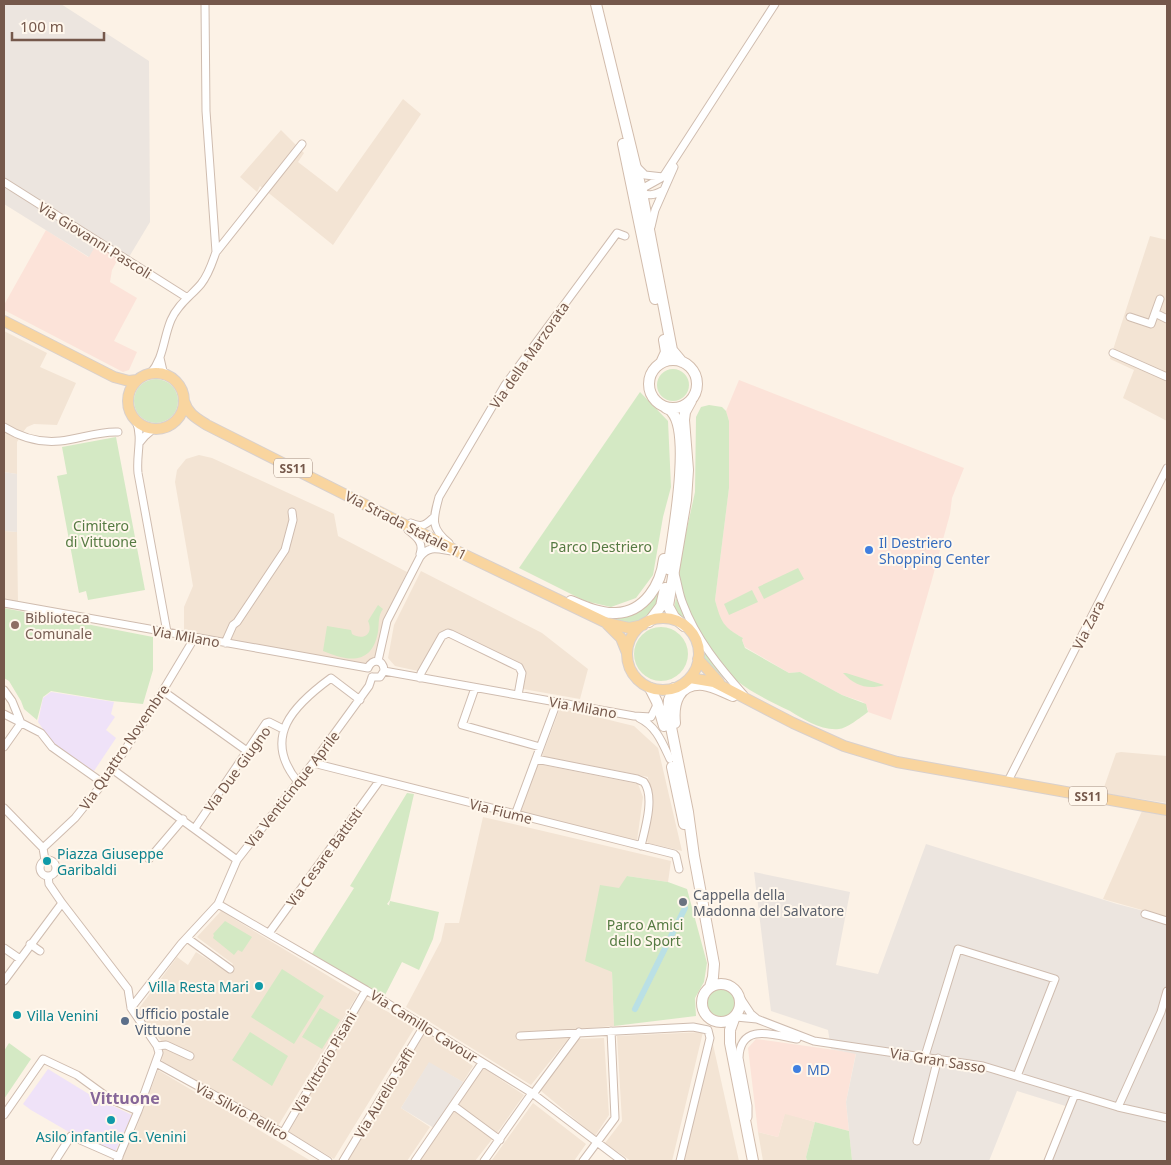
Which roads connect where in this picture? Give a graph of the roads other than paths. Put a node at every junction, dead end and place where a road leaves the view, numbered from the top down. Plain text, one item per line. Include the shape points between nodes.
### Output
1 (205, 4) edge
2 (596, 4) edge
3 (775, 4) edge
4 (603, 35) junction
5 (622, 139) junction
6 (686, 143) junction
7 (302, 144) dead end
8 (636, 166) junction
9 (663, 177) junction
10 (4, 182) edge
11 (662, 191) junction
12 (642, 193) junction
13 (625, 236) dead end
14 (650, 237) junction
15 (216, 252) junction
16 (647, 257) junction
17 (186, 297) junction
18 (1160, 299) dead end
19 (1155, 313) junction
20 (1130, 317) dead end
21 (1167, 319) edge
22 (4, 322) edge
23 (1113, 353) dead end
24 (160, 358) junction
25 (682, 362) junction
26 (661, 363) junction
27 (150, 374) junction
28 (170, 377) junction
29 (1167, 377) edge
30 (114, 378) junction
31 (138, 380) junction
32 (128, 399) junction
33 (184, 401) junction
34 (691, 401) junction
35 (666, 408) junction
36 (136, 421) junction
37 (176, 422) junction
38 (207, 425) junction
39 (5, 429) edge
40 (153, 429) junction
41 (118, 432) dead end
42 (140, 442) junction
43 (1167, 468) edge
44 (678, 495) junction
45 (379, 511) junction
46 (292, 512) dead end
47 (434, 517) junction
48 (461, 553) junction
49 (420, 557) junction
50 (674, 570) junction
51 (554, 598) junction
52 (4, 603) edge
53 (606, 623) junction
54 (646, 623) junction
55 (684, 626) junction
56 (167, 632) junction
57 (195, 637) junction
58 (225, 643) junction
59 (627, 654) junction
60 (698, 659) junction
61 (378, 661) junction
62 (368, 668) junction
63 (384, 671) junction
64 (372, 677) junction
65 (420, 678) junction
66 (690, 678) junction
67 (474, 688) junction
68 (650, 688) junction
69 (674, 688) junction
70 (727, 689) junction
71 (4, 690) edge
72 (163, 691) junction
73 (518, 695) junction
74 (360, 700) junction
75 (750, 701) junction
76 (557, 702) junction
77 (657, 702) junction
78 (763, 708) junction
79 (4, 714) edge
80 (634, 716) junction
81 (21, 722) junction
82 (283, 729) junction
83 (4, 747) edge
84 (540, 748) junction
85 (247, 751) junction
86 (673, 758) junction
87 (536, 759) junction
88 (313, 764) junction
89 (112, 768) junction
90 (380, 780) junction
91 (1008, 781) junction
92 (298, 782) junction
93 (103, 783) junction
94 (4, 808) edge
95 (1167, 810) edge
96 (515, 815) junction
97 (183, 819) junction
98 (195, 828) junction
99 (641, 846) junction
100 (43, 848) junction
101 (149, 859) dead end
102 (45, 860) junction
103 (237, 860) junction
104 (679, 869) dead end
105 (48, 876) junction
106 (62, 902) junction
107 (218, 904) junction
108 (1145, 914) dead end
109 (1167, 920) edge
110 (269, 934) junction
111 (187, 938) junction
112 (30, 944) junction
113 (4, 948) edge
114 (40, 951) dead end
115 (20, 958) junction
116 (714, 964) junction
117 (230, 969) dead end
118 (4, 981) edge
119 (731, 986) junction
120 (710, 987) junction
121 (366, 990) junction
122 (1167, 990) edge
123 (740, 999) junction
124 (131, 1008) junction
125 (735, 1018) junction
126 (757, 1019) junction
127 (714, 1021) junction
128 (424, 1026) junction
129 (611, 1031) junction
130 (579, 1032) junction
131 (520, 1036) dead end
132 (814, 1041) junction
133 (730, 1043) junction
134 (157, 1046) junction
135 (190, 1056) dead end
136 (925, 1056) junction
137 (938, 1058) junction
138 (156, 1063) junction
139 (482, 1063) junction
140 (1017, 1076) junction
141 (532, 1094) junction
142 (1075, 1094) junction
143 (454, 1106) junction
144 (1118, 1107) junction
145 (138, 1111) junction
146 (4, 1115) edge
147 (1167, 1118) edge
148 (283, 1133) junction
149 (748, 1137) junction
150 (500, 1140) junction
151 (917, 1141) dead end
152 (597, 1143) junction
153 (118, 1159) edge
154 (55, 1161) edge
155 (328, 1161) edge
156 (344, 1161) edge
157 (415, 1161) edge
158 (484, 1161) edge
159 (583, 1161) edge
160 (622, 1161) edge
161 (680, 1161) edge
162 (753, 1161) edge
163 (1049, 1161) edge

1 - 15 street via 206,111
2 - 4 main road
3 - 6 street
4 - 5 main road
4 - 8 main road
5 - 12 street via 635,185
5 - 16 main road
6 - 9 street
6 - 11 street
7 - 15 street
8 - 9 street via 645,175
8 - 12 main road
9 - 12 street via 645,187
10 - 17 street, Via Giovanni Pascoli
11 - 12 street via 652,196
11 - 14 street via 651,221
12 - 14 main road
12 - 16 street via 639,200
13 - 47 street, Via della Marzorata via 618,233 505,385 440,497
14 - 25 main road via 672,350
15 - 17 street via 209,273
16 - 26 main road via 666,347
17 - 24 street via 172,319
18 - 19 street
19 - 20 street via 1151,324
19 - 21 street
22 - 30 main road
23 - 29 street
24 - 27 street
24 - 28 street via 163,370
25 - 26 main road
25 - 34 main road via 697,378 697,390
26 - 35 main road via 650,376 649,387 656,402
27 - 28 main road
27 - 31 main road
28 - 33 main road, Via Strada Statale 11 via 178,383
30 - 31 main road
30 - 32 main road
31 - 32 main road
32 - 36 main road via 128,407
33 - 37 main road
33 - 38 main road, Via Strada Statale 11 via 191,414
34 - 35 main road via 682,407
34 - 50 main road via 685,412 686,500
35 - 44 main road via 673,412 679,431
36 - 40 main road
36 - 42 street
37 - 38 main road, Via Strada Statale 11 via 190,420
37 - 40 main road, Via Strada Statale 11
38 - 45 main road, Via Strada Statale 11 / SS11
39 - 41 street via 24,438 58,441 106,431
40 - 42 street
42 - 56 street via 138,473
43 - 91 street, Via Zara
44 - 51 main road via 671,516 663,571 647,599 617,613
44 - 54 main road via 665,591 661,606
45 - 47 street via 419,526 424,526
45 - 48 main road, Via Strada Statale 11
45 - 49 street via 417,538 422,548
46 - 58 street via 285,550 232,626
47 - 48 street via 437,533
48 - 49 street via 430,549
48 - 51 main road, Via Strada Statale 11
49 - 61 street via 387,621
50 - 55 main road via 668,606
50 - 75 street via 692,624 717,665
51 - 53 main road, Via Strada Statale 11
52 - 56 street, Via Milano
53 - 54 main road, Via Strada Statale 11 via 629,628
53 - 59 main road, Via Strada Statale 11 via 621,638
54 - 55 main road via 664,619
54 - 59 main road via 635,632
55 - 60 main road via 696,640
56 - 57 street, Via Milano
57 - 58 street, Via Milano
57 - 72 street, Via Quattro Novembre
58 - 62 street, Via Milano
59 - 68 main road via 633,674
60 - 66 main road
60 - 70 main road
61 - 62 street via 372,662
61 - 63 street
62 - 64 street
63 - 64 street via 380,677
63 - 65 street, Via Milano
64 - 74 street, Via Venticinque Aprile
65 - 67 street, Via Milano
65 - 73 street via 442,636 448,633 519,667 522,673
66 - 69 main road
66 - 70 main road via 704,679
67 - 73 street, Via Milano
67 - 84 street via 462,724
68 - 69 main road
68 - 77 main road
69 - 86 main road via 667,706
70 - 75 main road, SS11
71 - 81 street
72 - 85 street
72 - 89 street, Via Quattro Novembre
73 - 76 street, Via Milano
74 - 82 street via 331,678 303,700
74 - 88 street, Via Venticinque Aprile
75 - 78 main road, SS11
76 - 80 street, Via Milano
76 - 84 street
77 - 80 street via 651,717
77 - 86 main road
78 - 86 main road via 704,686 696,685 683,691 675,702 677,735
78 - 91 main road, SS11 via 868,754
79 - 81 street
80 - 86 street via 654,729
81 - 83 street
81 - 93 street via 41,733 52,746
82 - 85 street, Via Due Giugno via 266,723
82 - 92 street via 282,746
84 - 87 street
85 - 98 street, Via Due Giugno
86 - 116 main road via 680,808 694,856
87 - 96 street
87 - 99 street via 644,782 649,811
88 - 90 street, Via Fiume
88 - 92 street, Via Venticinque Aprile
89 - 93 street, Via Quattro Novembre
89 - 97 street
90 - 96 street, Via Fiume
90 - 110 street, Via Cesare Battisti
91 - 95 main road, SS11
92 - 103 street, Via Venticinque Aprile
93 - 100 street, Via Quattro Novembre via 75,818
94 - 100 street
96 - 99 street, Via Fiume
97 - 98 street
97 - 101 street
98 - 103 street
99 - 104 street, Via Fiume via 674,854
100 - 102 street
102 - 105 street via 40,869
102 - 105 street via 52,861 56,867
103 - 107 street, Via Venticinque Aprile
105 - 106 street via 49,884
106 - 112 street
106 - 124 street via 128,989
107 - 110 street, Via Camillo Cavour
107 - 111 street, Via Venticinque Aprile
108 - 109 street
110 - 121 street, Via Camillo Cavour
111 - 117 street
111 - 124 street, Via Venticinque Aprile
112 - 114 street
112 - 115 street
113 - 115 street
115 - 118 street
116 - 119 main road
116 - 120 main road
119 - 120 main road via 720,984
119 - 123 main road
120 - 127 main road via 702,1002 705,1014
121 - 128 street, Via Camillo Cavour
121 - 148 street, Via Vittorio Pisani
122 - 144 street via 1162,1012
123 - 125 main road
123 - 126 street, Via Gran Sasso
124 - 134 street
125 - 126 street, Via Gran Sasso
125 - 127 main road via 724,1023
125 - 133 main road via 730,1030
126 - 132 street, Via Gran Sasso
127 - 133 main road
128 - 139 street, Via Camillo Cavour
128 - 156 street, Via Aurelio Saffi
129 - 130 street
129 - 152 street via 615,1118
129 - 161 street via 693,1027 708,1030 710,1038
130 - 131 street
130 - 141 street
132 - 136 street, Via Gran Sasso
132 - 149 street via 764,1033 755,1033 744,1040 739,1058 748,1106
133 - 149 main road
134 - 135 street via 166,1045
134 - 138 street
136 - 137 street, Via Gran Sasso
136 - 140 street via 958,949 1055,979
137 - 140 street, Via Gran Sasso
137 - 151 street
138 - 145 street
138 - 148 street, Via Silvio Pellico
139 - 141 street, Via Camillo Cavour
139 - 143 street
140 - 142 street, Via Gran Sasso
141 - 150 street
141 - 152 street, Via Camillo Cavour
142 - 144 street, Via Gran Sasso
142 - 163 street
143 - 150 street
143 - 157 street
144 - 147 street, Via Gran Sasso
145 - 146 street via 110,1099 77,1075 43,1059
145 - 153 street
148 - 155 street, Via Silvio Pellico
149 - 162 main road
150 - 158 street
152 - 159 street
152 - 160 street, Via Camillo Cavour
153 - 154 street via 71,1136

